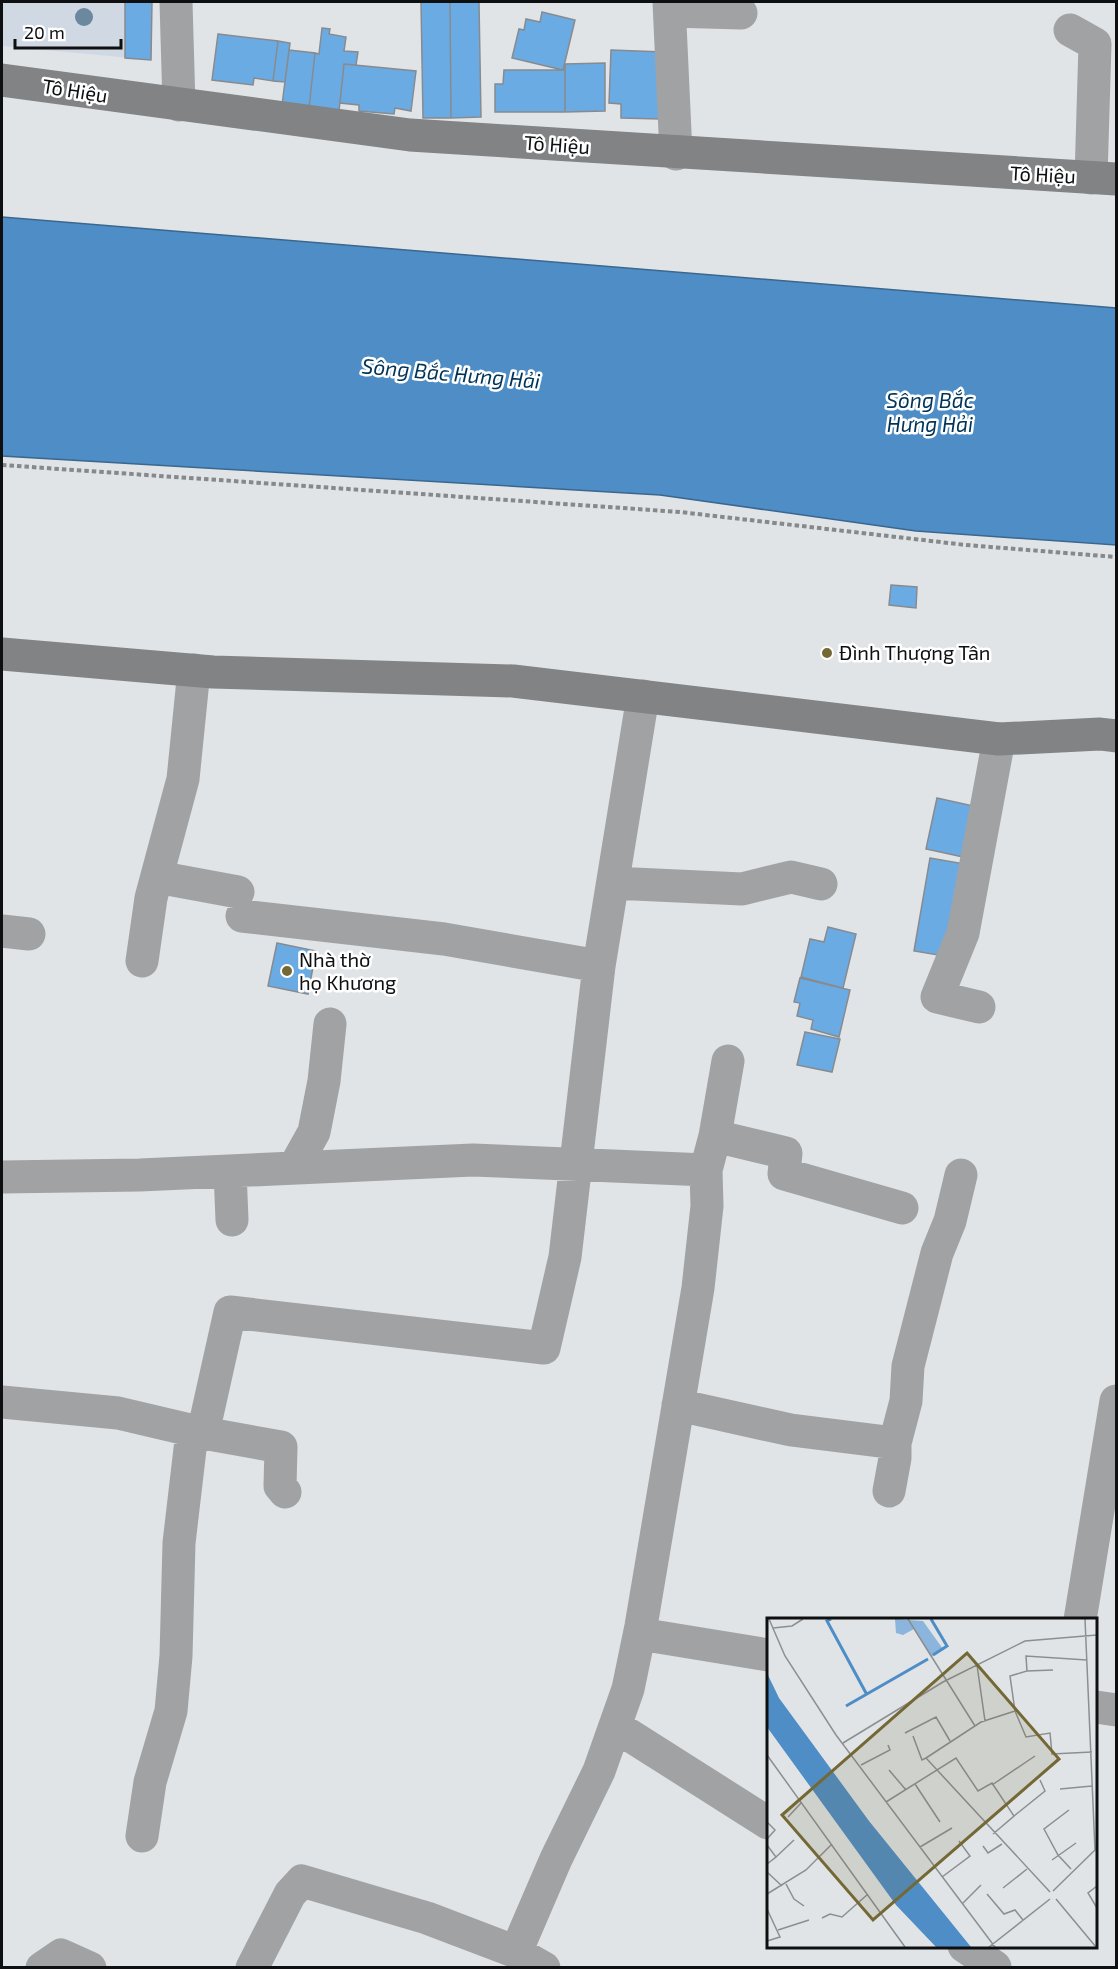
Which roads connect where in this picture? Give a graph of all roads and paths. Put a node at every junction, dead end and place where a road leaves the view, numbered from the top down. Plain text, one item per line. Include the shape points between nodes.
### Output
1 (176, 2) edge
2 (669, 6) edge
3 (741, 13) dead end
4 (1070, 30) dead end
5 (2, 80) edge
6 (179, 105) junction
7 (676, 154) junction
8 (1104, 179) edge
9 (2, 465) edge
10 (1116, 557) edge
11 (2, 654) edge
12 (194, 670) junction
13 (643, 696) junction
14 (1116, 736) edge
15 (999, 739) junction
16 (157, 877) junction
17 (613, 883) junction
18 (821, 884) dead end
19 (142, 961) dead end
20 (599, 966) junction
21 (979, 1007) dead end
22 (330, 1024) dead end
23 (728, 1061) dead end
24 (715, 1136) junction
25 (576, 1164) junction
26 (294, 1168) junction
27 (706, 1170) junction
28 (230, 1171) junction
29 (961, 1175) dead end
30 (2, 1177) edge
31 (902, 1208) dead end
32 (232, 1220) dead end
33 (1116, 1401) edge
34 (2, 1402) edge
35 (678, 1405) junction
36 (197, 1432) junction
37 (895, 1443) junction
38 (890, 1491) dead end
39 (285, 1492) dead end
40 (1080, 1618) edge
41 (640, 1634) junction
42 (767, 1655) edge
43 (1097, 1707) edge
44 (1116, 1710) edge
45 (615, 1726) junction
46 (767, 1822) edge
47 (142, 1836) dead end
48 (967, 1948) edge
49 (516, 1952) junction
50 (997, 1960) edge
51 (42, 1968) edge
52 (90, 1968) edge
53 (252, 1968) edge
54 (544, 1968) edge

1 - 6 street
2 - 3 street
2 - 7 street
4 - 8 street via 1095,44
5 - 6 street, Tô Hiệu
6 - 7 street, Tô Hiệu via 410,135
7 - 8 street, Tô Hiệu
9 - 10 path via 680,512 966,545
11 - 12 street
12 - 13 street via 513,681
12 - 16 street via 183,779
13 - 15 street
13 - 17 street
14 - 15 street
15 - 21 street via 963,933 937,997
16 - 19 street
16 - 20 street via 240,904
17 - 18 street via 742,889 791,878
17 - 20 street
20 - 25 street
22 - 26 street via 314,1132
23 - 24 street
24 - 27 street
24 - 31 street via 786,1153 784,1174
25 - 26 street via 473,1160
25 - 27 street
25 - 36 street via 565,1257 544,1348 230,1312
26 - 28 street
27 - 35 street via 705,1229
28 - 30 street
28 - 32 street
29 - 37 street via 908,1366 906,1401
33 - 40 street
34 - 36 street via 118,1413
35 - 37 street via 791,1430
35 - 41 street
36 - 39 street via 280,1447 280,1486
36 - 47 street via 179,1544 171,1711 150,1782
37 - 38 street
41 - 42 street
41 - 45 street
43 - 44 street
45 - 46 street
45 - 49 street via 599,1771
48 - 50 street
49 - 53 street via 427,1918 302,1881 290,1894
49 - 54 street
51 - 52 street via 61,1954

